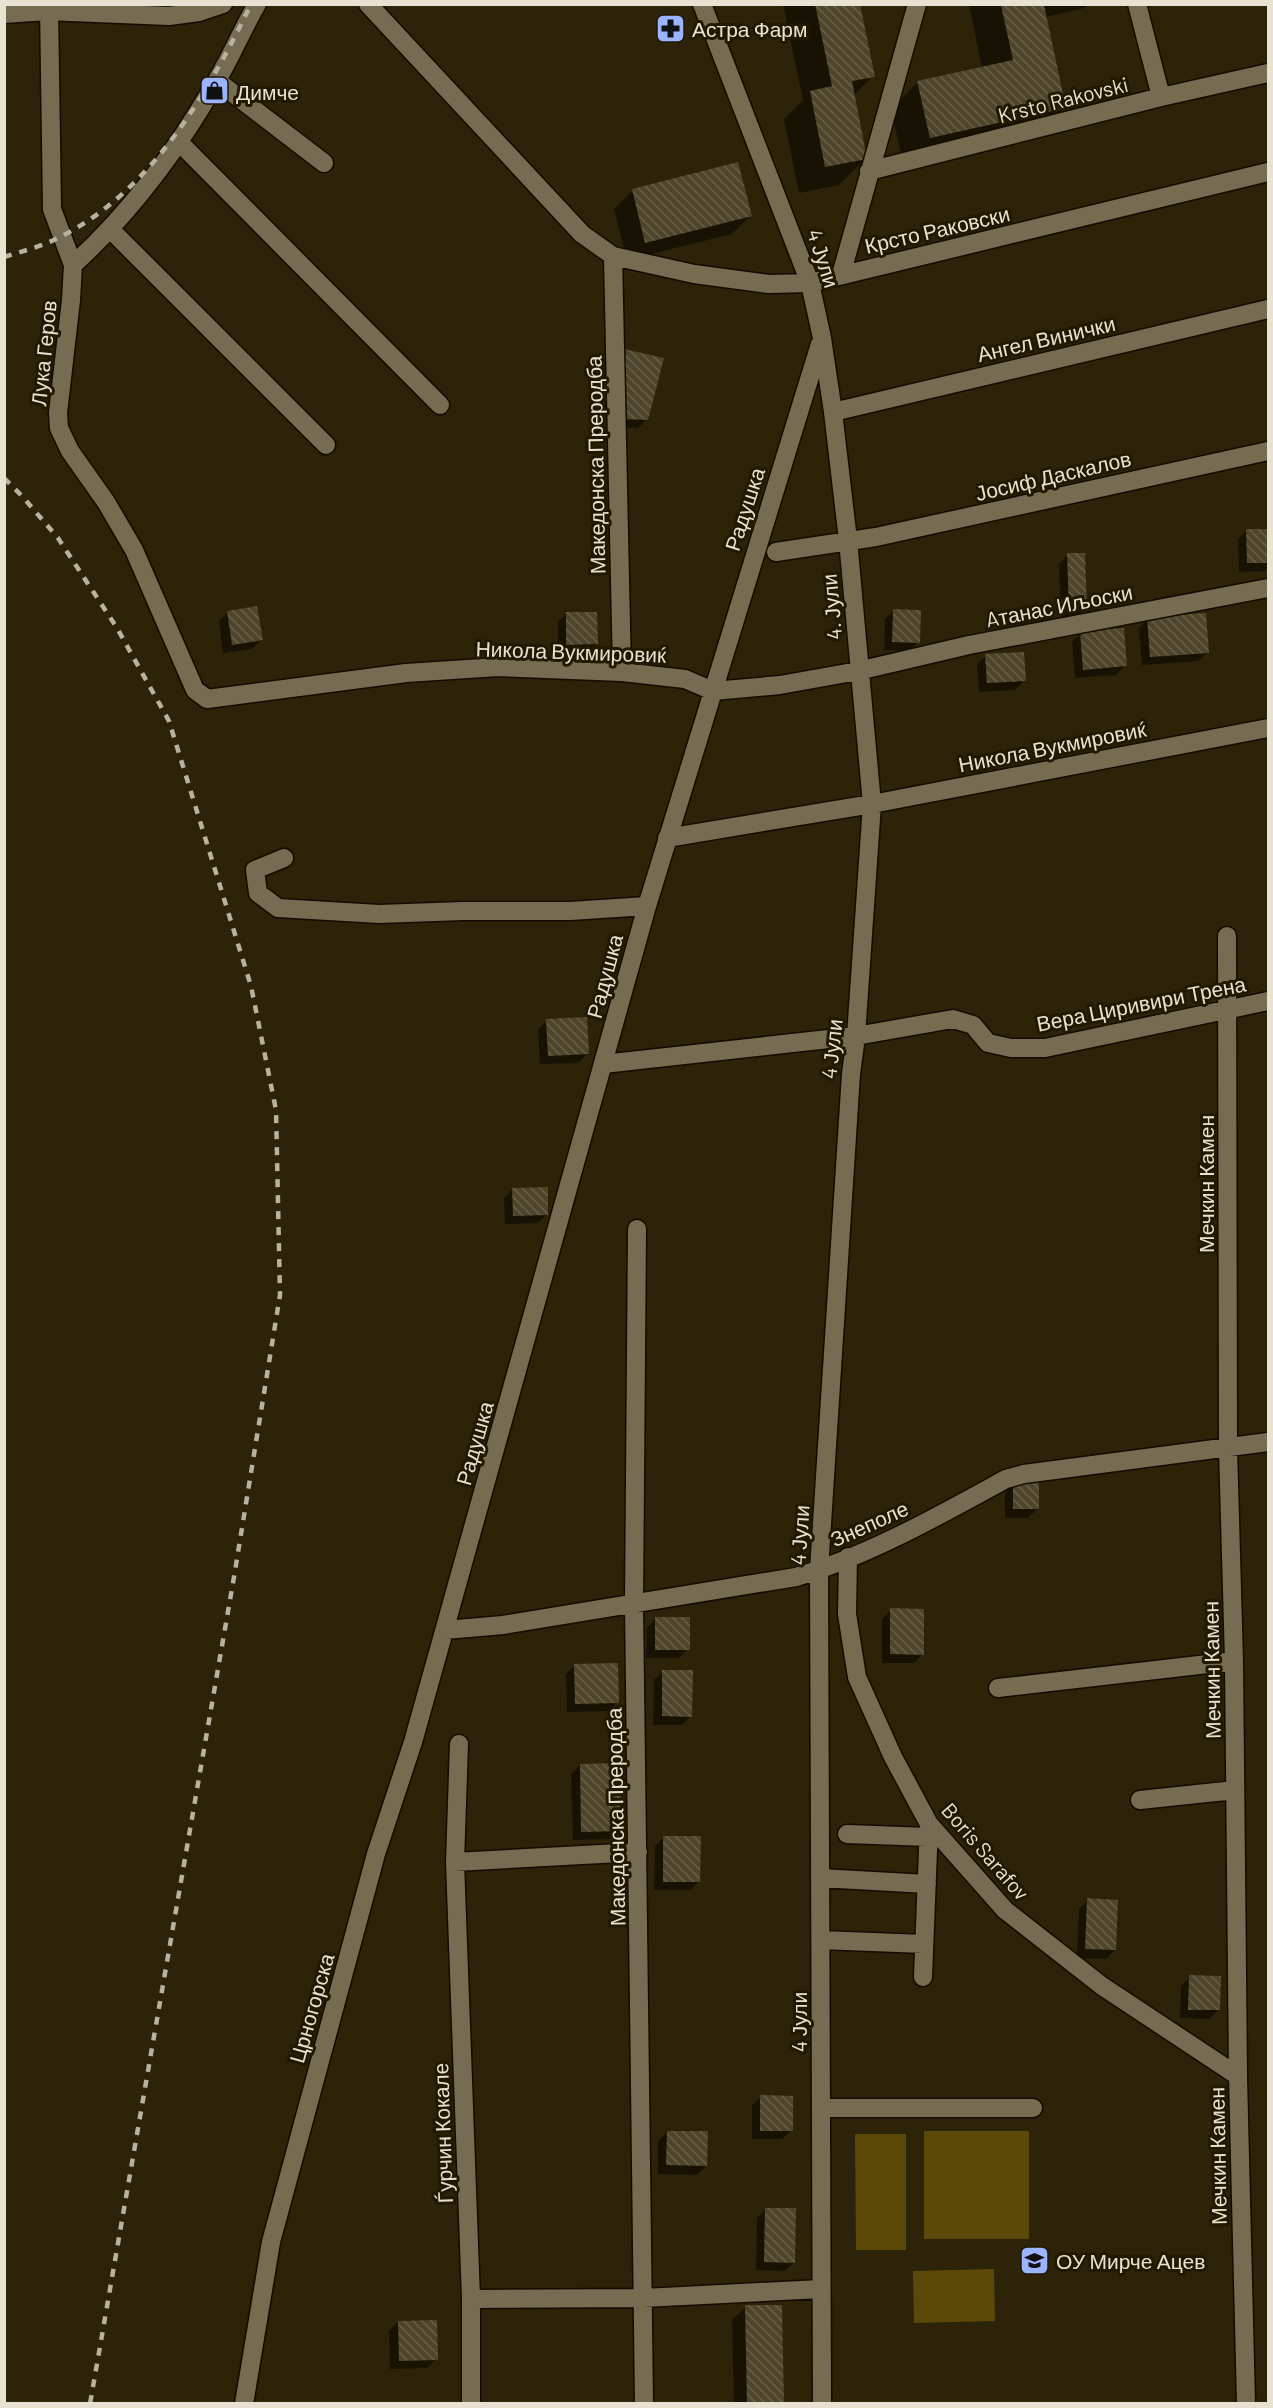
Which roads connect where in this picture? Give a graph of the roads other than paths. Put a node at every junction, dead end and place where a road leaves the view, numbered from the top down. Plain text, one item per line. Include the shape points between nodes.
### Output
1 (223, 4) edge
2 (256, 4) edge
3 (368, 4) edge
4 (702, 4) edge
5 (917, 4) edge
6 (1137, 4) edge
7 (48, 8) edge
8 (4, 14) edge
9 (1269, 73) edge
10 (217, 81) junction
11 (1161, 97) junction
12 (179, 142) junction
13 (324, 164) dead end
14 (869, 171) junction
15 (1269, 172) edge
16 (111, 230) junction
17 (613, 256) junction
18 (73, 265) junction
19 (841, 275) junction
20 (810, 283) junction
21 (1269, 309) edge
22 (822, 338) junction
23 (441, 405) dead end
24 (833, 412) junction
25 (326, 445) dead end
26 (1269, 451) edge
27 (848, 540) junction
28 (776, 552) dead end
29 (1269, 588) edge
30 (858, 671) junction
31 (622, 672) junction
32 (713, 691) junction
33 (207, 699) joint
34 (1269, 728) edge
35 (872, 804) junction
36 (667, 838) junction
37 (284, 858) dead end
38 (646, 906) junction
39 (1227, 936) dead end
40 (1269, 1000) edge
41 (1227, 1010) junction
42 (856, 1036) junction
43 (603, 1064) junction
44 (637, 1229) dead end
45 (1269, 1442) edge
46 (1228, 1448) junction
47 (848, 1557) junction
48 (819, 1570) junction
49 (634, 1605) junction
50 (445, 1629) junction
51 (1234, 1661) junction
52 (998, 1688) dead end
53 (459, 1744) dead end
54 (1235, 1790) junction
55 (1140, 1800) dead end
56 (928, 1831) junction
57 (847, 1834) dead end
58 (638, 1852) junction
59 (455, 1862) junction
60 (820, 1878) junction
61 (927, 1884) junction
62 (820, 1940) junction
63 (924, 1944) junction
64 (923, 1977) dead end
65 (1238, 2076) junction
66 (821, 2108) junction
67 (1033, 2108) dead end
68 (821, 2289) junction
69 (643, 2298) junction
70 (471, 2299) junction
71 (244, 2403) edge
72 (471, 2403) edge
73 (644, 2403) edge
74 (822, 2403) edge
75 (1246, 2403) edge

1 - 7 street via 169,16
2 - 10 street
3 - 17 street via 582,234
4 - 20 street, 4 Јули
5 - 14 street
6 - 11 street
7 - 8 street
7 - 18 street, Лука Геров via 52,209
9 - 11 street, Krsto Rakovski
10 - 12 street
10 - 13 street
11 - 14 street, Krsto Rakovski
12 - 16 street
12 - 23 street
14 - 19 street
15 - 19 street, Крсто Раковски
16 - 18 street
16 - 25 street
17 - 20 street, Крсто Раковски via 694,274 769,284
17 - 31 street, Македонска Преродба
18 - 33 street, Лука Геров via 59,428 134,550 195,690
19 - 20 street, Крсто Раковски
20 - 22 street, 4 Јули
21 - 24 street, Ангел Винички
22 - 24 street, 4 Јули
22 - 32 street, Радушка
24 - 27 street, 4 Јули
26 - 27 street, Јосиф Даскалов
27 - 28 street, Јосиф Даскалов
27 - 30 street, 4. Јули
29 - 30 street, Aтанас Иљоски via 969,645
30 - 32 street, Никола Вукмировиќ via 780,685
30 - 35 street, 4 Јули
31 - 32 street, Никола Вукмировиќ via 685,679
31 - 33 street, Никола Вукмировиќ via 498,667 406,673
32 - 36 street, Радушка
34 - 35 street, Никола Вукмировиќ
35 - 36 street, Никола Вукмировиќ
35 - 42 street, 4 Јули
36 - 38 street, Радушка
37 - 38 street via 255,870 258,893 278,908 379,914
38 - 43 street, Радушка
39 - 41 street, Мечкин Камен
40 - 41 street, Вера Циривири Трена
41 - 42 street, Вера Циривири Трена via 1045,1048 1011,1048 988,1042 973,1025 953,1019
41 - 46 street, Мечкин Камен
42 - 43 street, Вера Циривири Трена
42 - 48 street, 4 Јули
43 - 50 street, Радушка
44 - 49 street, Македонска Преродба
45 - 46 street, Знеполе
46 - 47 street, Знеполе via 1006,1479 897,1537
46 - 51 street, Мечкин Камен
47 - 48 street, Знеполе
47 - 56 street, Boris Sarafov via 847,1614 857,1677
48 - 49 street, Знеполе
48 - 60 street, 4 Јули
49 - 50 street, Знеполе via 503,1625
49 - 58 street, Македонска Преродба
50 - 71 street, Црногорска via 376,1854 271,2242
51 - 52 street
51 - 54 street, Мечкин Камен
53 - 59 street, Ѓурчин Кокале
54 - 55 street
54 - 65 street, Мечкин Камен
56 - 57 street
56 - 61 street
56 - 65 street, Boris Sarafov via 1005,1910 1102,1986
58 - 59 street
58 - 69 street, Македонска Преродба
59 - 70 street, Ѓурчин Кокале
60 - 61 street
60 - 62 street, 4 Јули
61 - 63 street
62 - 63 street
62 - 66 street, 4 Јули
63 - 64 street
65 - 75 street, Мечкин Камен
66 - 67 street
66 - 68 street, 4 Јули
68 - 69 street
68 - 74 street, 4 Јули
69 - 70 street
69 - 73 street, Македонска Преродба
70 - 72 street, Ѓурчин Кокале

